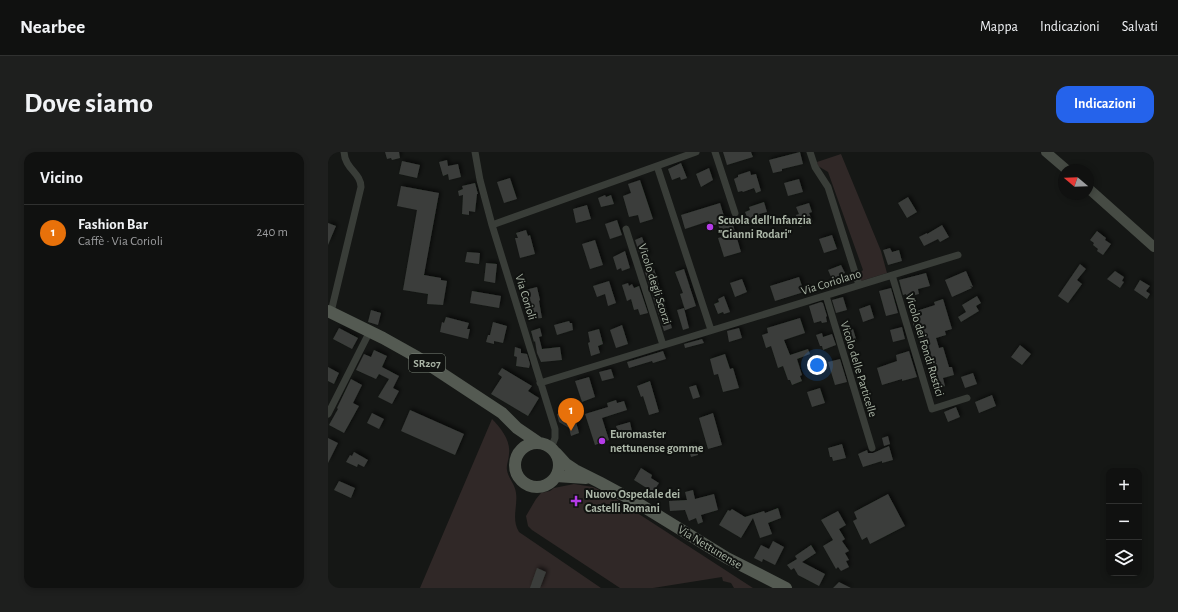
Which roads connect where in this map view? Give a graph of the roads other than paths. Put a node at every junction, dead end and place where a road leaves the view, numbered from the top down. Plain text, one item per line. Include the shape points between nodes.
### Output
1 (344, 152) edge
2 (475, 152) edge
3 (696, 152) edge
4 (715, 152) edge
5 (810, 152) edge
6 (1046, 152) edge
7 (1059, 164) edge
8 (657, 166) junction
9 (1094, 193) edge
10 (735, 213) dead end
11 (492, 225) junction
12 (626, 229) dead end
13 (1154, 247) edge
14 (958, 255) dead end
15 (892, 275) junction
16 (859, 285) junction
17 (826, 296) junction
18 (330, 311) edge
19 (711, 330) junction
20 (370, 331) junction
21 (663, 345) junction
22 (540, 383) junction
23 (967, 398) dead end
24 (328, 414) edge
25 (517, 428) junction
26 (539, 443) junction
27 (522, 448) junction
28 (872, 448) dead end
29 (553, 450) junction
30 (556, 476) junction
31 (594, 479) junction
32 (786, 588) edge

1 - 18 street via 346,162 359,178 361,185
2 - 11 street, Via Corioli
3 - 8 street
4 - 10 street
5 - 16 street via 815,167 828,187
6 - 7 street
8 - 11 street
8 - 19 street
9 - 13 street
11 - 22 street, Via Corioli
12 - 21 street, Vicolo degli Scorzi
14 - 15 street, Via Coriolano
15 - 16 street, Via Coriolano
15 - 23 street, Vicolo dei Fondi Rustici via 932,409
16 - 17 street, Via Coriolano
17 - 19 street, Via Coriolano
17 - 28 street, Vicolo delle Particelle
18 - 20 main road, SR207
19 - 21 street, Via Coriolano
20 - 24 street
20 - 25 main road, SR207 via 417,357 502,413
21 - 22 street, Via Coriolano
22 - 29 street, Via Corioli via 555,429
25 - 26 main road, SR207
25 - 27 main road
26 - 27 main road
26 - 29 main road, SR207
27 - 30 main road via 515,461 515,469 522,482 529,486 544,486
29 - 30 main road via 559,464
29 - 31 main road, Via Nettunense / SR207 via 570,467
30 - 31 main road, Via Nettunense / SR207
31 - 32 main road, Via Nettunense / SR207 via 717,553

